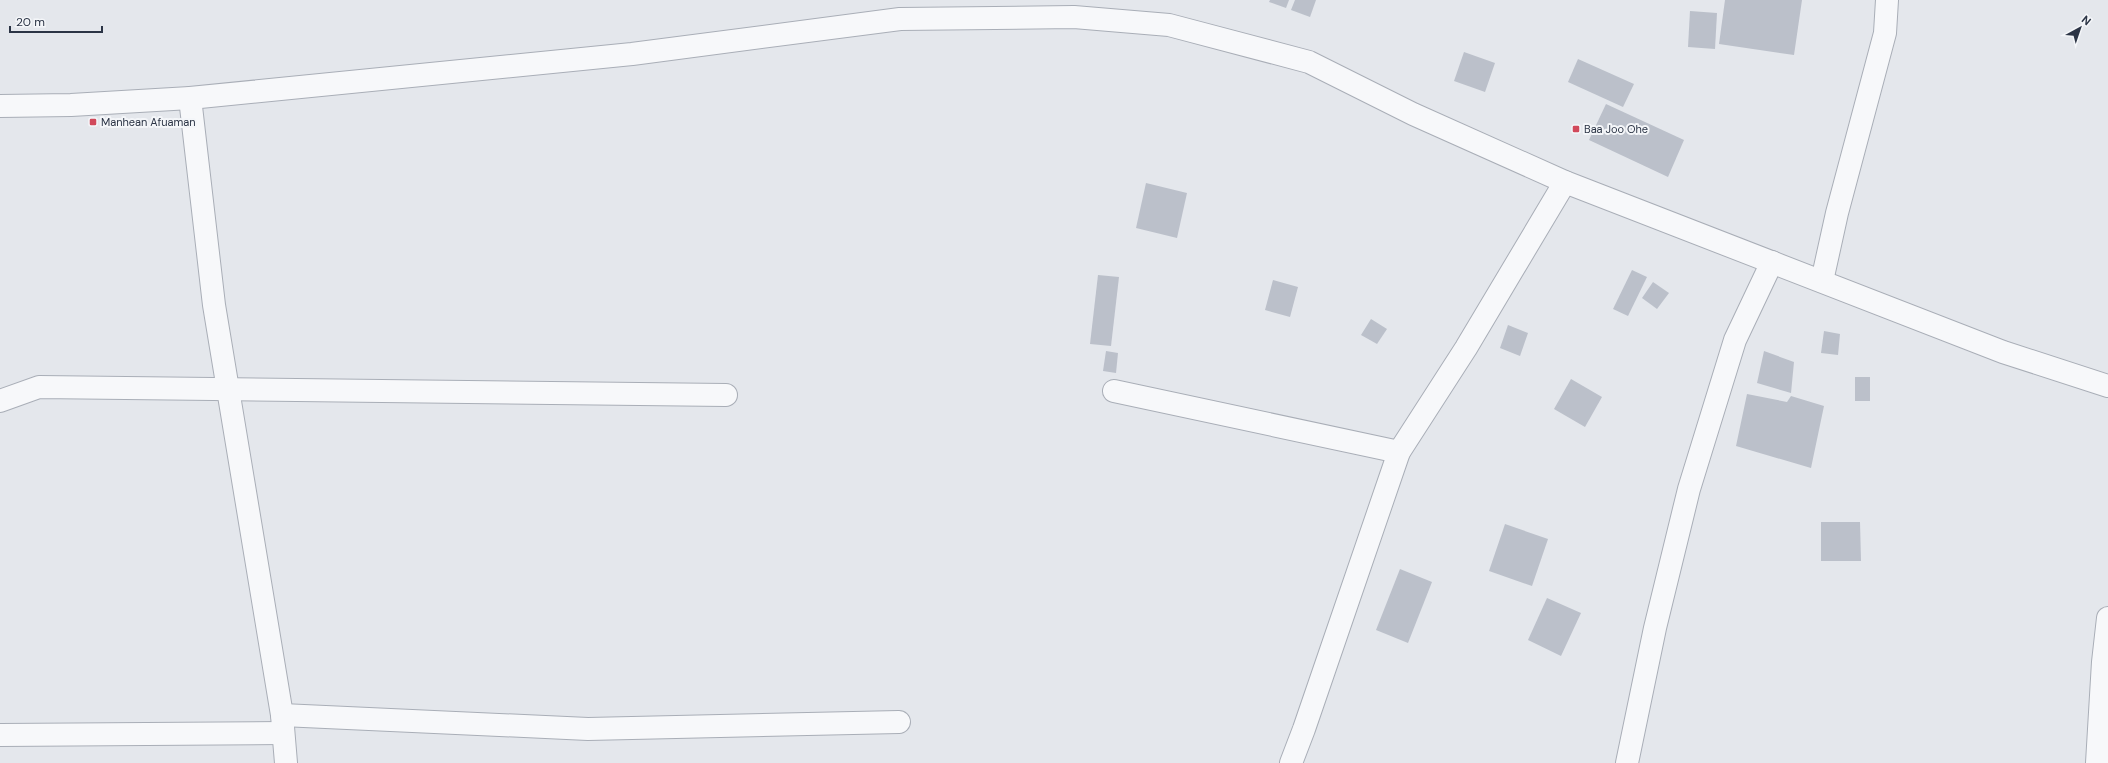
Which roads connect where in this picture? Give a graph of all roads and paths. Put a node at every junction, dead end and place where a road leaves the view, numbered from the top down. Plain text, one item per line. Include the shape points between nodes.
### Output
1 (1887, 0) edge
2 (901, 9) edge
3 (190, 98) junction
4 (0, 106) edge
5 (1565, 182) junction
6 (1772, 262) junction
7 (1822, 281) junction
8 (2108, 386) edge
9 (230, 389) junction
10 (1114, 391) dead end
11 (726, 395) dead end
12 (0, 401) edge
13 (1399, 452) junction
14 (2108, 618) edge
15 (900, 722) dead end
16 (283, 724) junction
17 (0, 735) edge
18 (286, 763) edge
19 (1291, 763) edge
20 (1627, 763) edge
21 (2097, 763) edge

1 - 7 street via 1885,33
2 - 3 street via 632,54
2 - 5 street via 1074,17 1169,25 1309,62 1413,114
3 - 4 street via 71,106
3 - 9 street via 214,305
5 - 6 street
5 - 13 street via 1466,348
6 - 7 street
6 - 20 street via 1734,340 1689,489 1655,628
7 - 8 street via 2003,352
9 - 11 street
9 - 12 street via 39,387
9 - 16 street
10 - 13 street
13 - 19 street
14 - 21 street
15 - 16 street via 588,729
16 - 17 street
16 - 18 street

